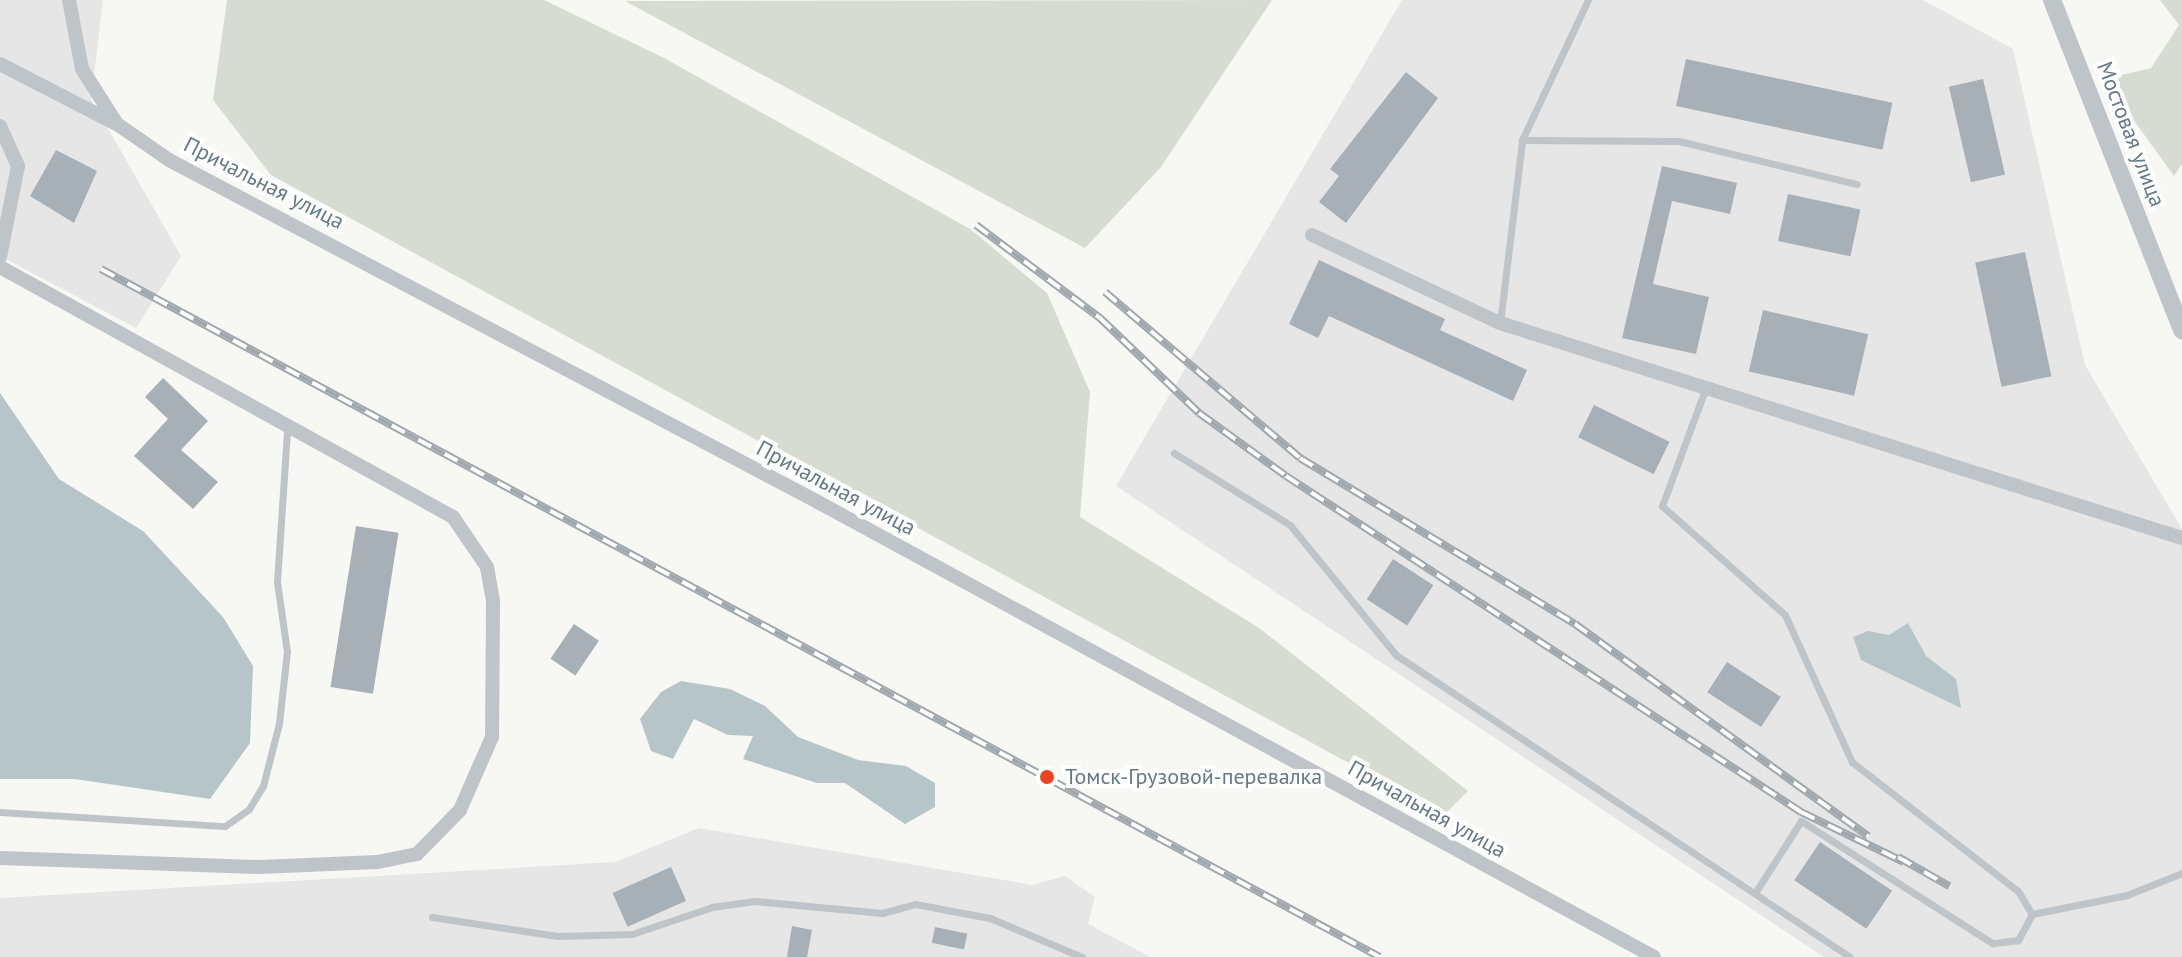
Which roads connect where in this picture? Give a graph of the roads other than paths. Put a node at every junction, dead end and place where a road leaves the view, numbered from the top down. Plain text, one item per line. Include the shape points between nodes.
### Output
1 (69, 0) edge
2 (1588, 0) edge
3 (2052, 0) edge
4 (0, 64) edge
5 (117, 124) junction
6 (0, 126) edge
7 (1522, 140) junction
8 (1857, 184) dead end
9 (1312, 235) dead end
10 (0, 257) edge
11 (0, 267) edge
12 (1500, 323) junction
13 (2182, 330) edge
14 (1707, 385) junction
15 (287, 430) junction
16 (1174, 453) dead end
17 (2182, 538) edge
18 (0, 812) edge
19 (0, 858) edge
20 (2182, 873) edge
21 (1755, 893) junction
22 (2032, 914) junction
23 (432, 917) dead end
24 (1082, 957) edge
25 (1654, 957) edge
26 (1850, 957) edge

1 - 5 street, Причальная улица via 82,69
2 - 7 lane
3 - 13 street, Мостовая улица
4 - 5 street
5 - 25 street, Причальная улица via 169,160 720,450
6 - 10 street via 18,166
7 - 8 lane via 1679,141
7 - 12 lane
9 - 12 street
11 - 15 street
12 - 14 street
14 - 17 street
14 - 22 lane via 1662,506 1785,615 1852,762 2018,891
15 - 18 lane via 277,582 287,652 279,723 263,786 249,809 225,826
15 - 19 street via 453,517 487,567 492,737 460,810 417,854 377,862 259,867
16 - 21 lane via 1290,525 1396,655
20 - 22 lane via 2127,895
21 - 22 lane via 1801,821 1992,943 2018,940
21 - 26 lane
23 - 24 lane via 558,936 632,934 712,907 755,901 882,913 915,904 990,918

